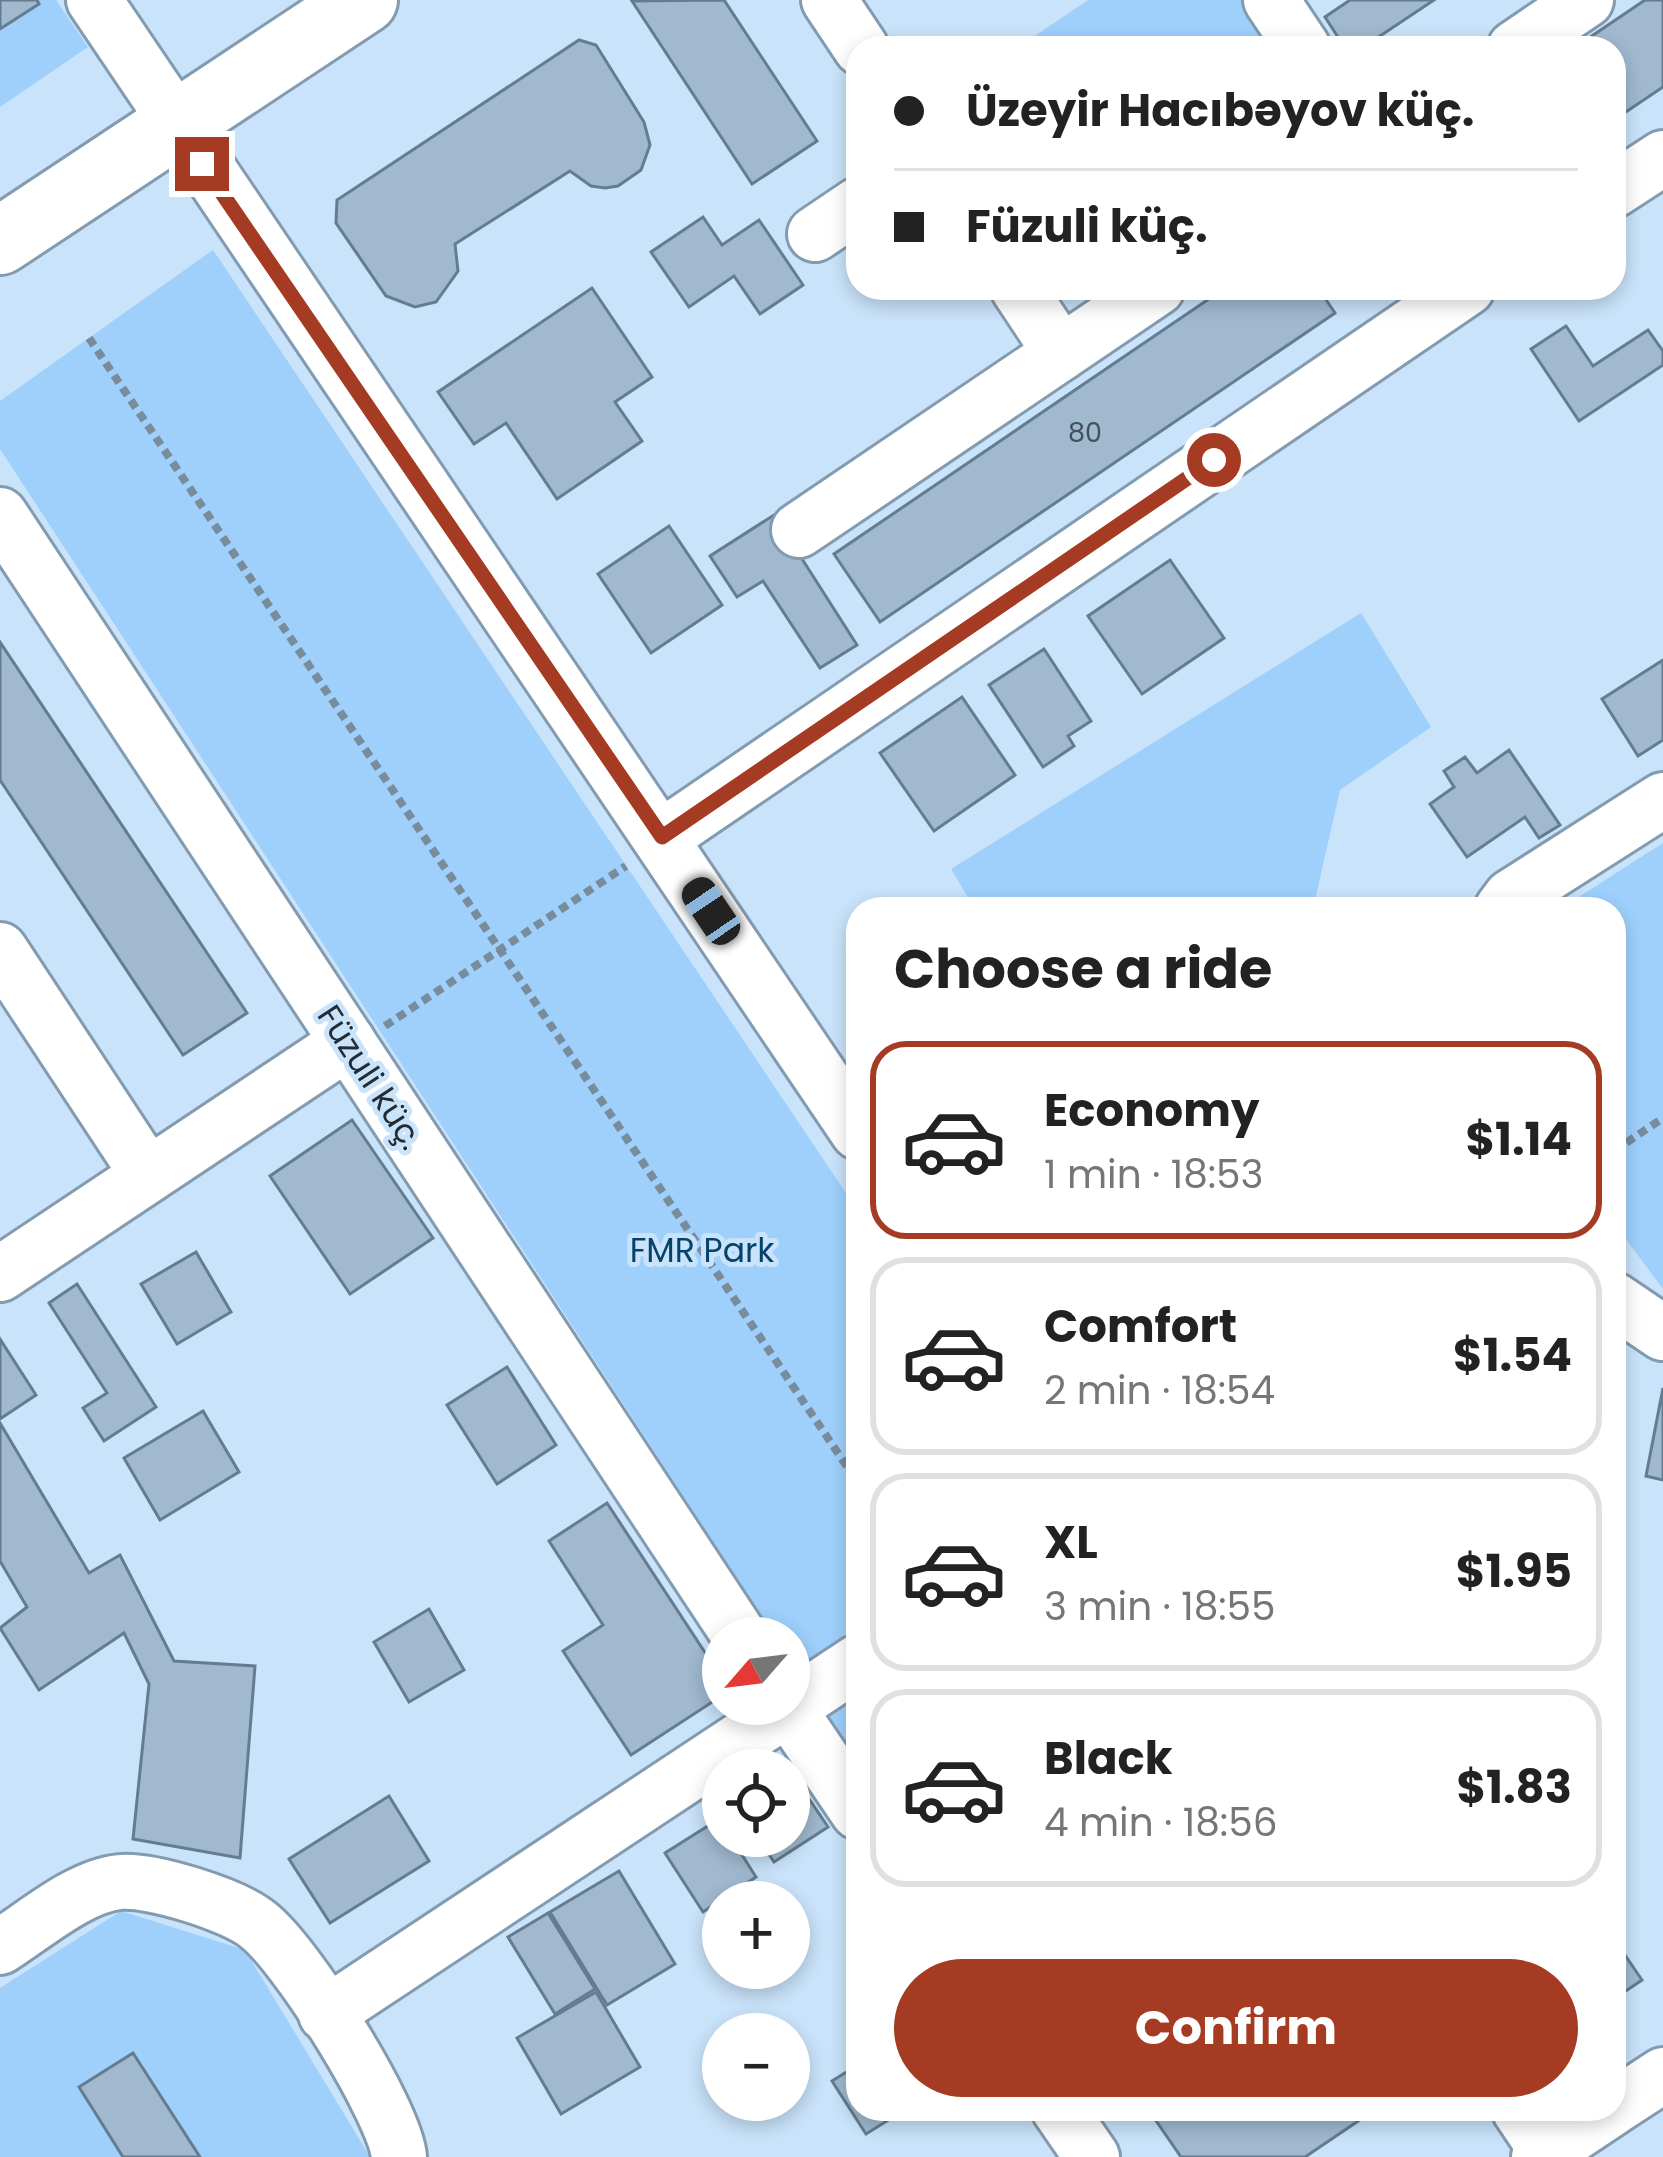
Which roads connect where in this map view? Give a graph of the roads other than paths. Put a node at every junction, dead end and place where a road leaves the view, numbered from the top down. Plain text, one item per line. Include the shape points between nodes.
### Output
1 (94, 0) edge
2 (364, 0) edge
3 (1586, 0) edge
4 (1533, 36) edge
5 (175, 124) junction
6 (1663, 158) edge
7 (1626, 182) edge
8 (0, 241) edge
9 (1026, 300) edge
10 (1139, 300) edge
11 (1398, 307) edge
12 (1061, 353) junction
13 (0, 515) edge
14 (799, 530) dead end
15 (1663, 800) edge
16 (644, 852) junction
17 (1511, 897) edge
18 (0, 950) edge
19 (363, 1036) junction
20 (846, 1116) edge
21 (148, 1175) junction
22 (0, 1274) edge
23 (1626, 1308) edge
24 (1663, 1333) edge
25 (728, 1617) edge
26 (846, 1669) edge
27 (810, 1691) edge
28 (758, 1725) edge
29 (799, 1725) edge
30 (846, 1794) edge
31 (0, 1947) edge
32 (326, 2014) junction
33 (1663, 2075) edge
34 (1626, 2099) edge
35 (1067, 2121) edge
36 (1580, 2121) edge
37 (1535, 2139) edge
38 (398, 2157) edge
39 (1091, 2157) edge

1 - 5 street
2 - 5 main road
3 - 4 street
5 - 8 main road
5 - 16 street
6 - 7 street
9 - 12 street
10 - 12 street
11 - 16 street
12 - 14 street
13 - 19 street, Füzuli küç.
15 - 17 street
16 - 20 street
18 - 21 street
19 - 21 street
19 - 25 street, Füzuli küç.
21 - 22 street
23 - 24 street
26 - 27 street
28 - 32 street
29 - 30 street
31 - 32 street via 97,1887 138,1882 257,1923
32 - 38 street via 385,2108
33 - 34 street
35 - 39 street
36 - 37 street

